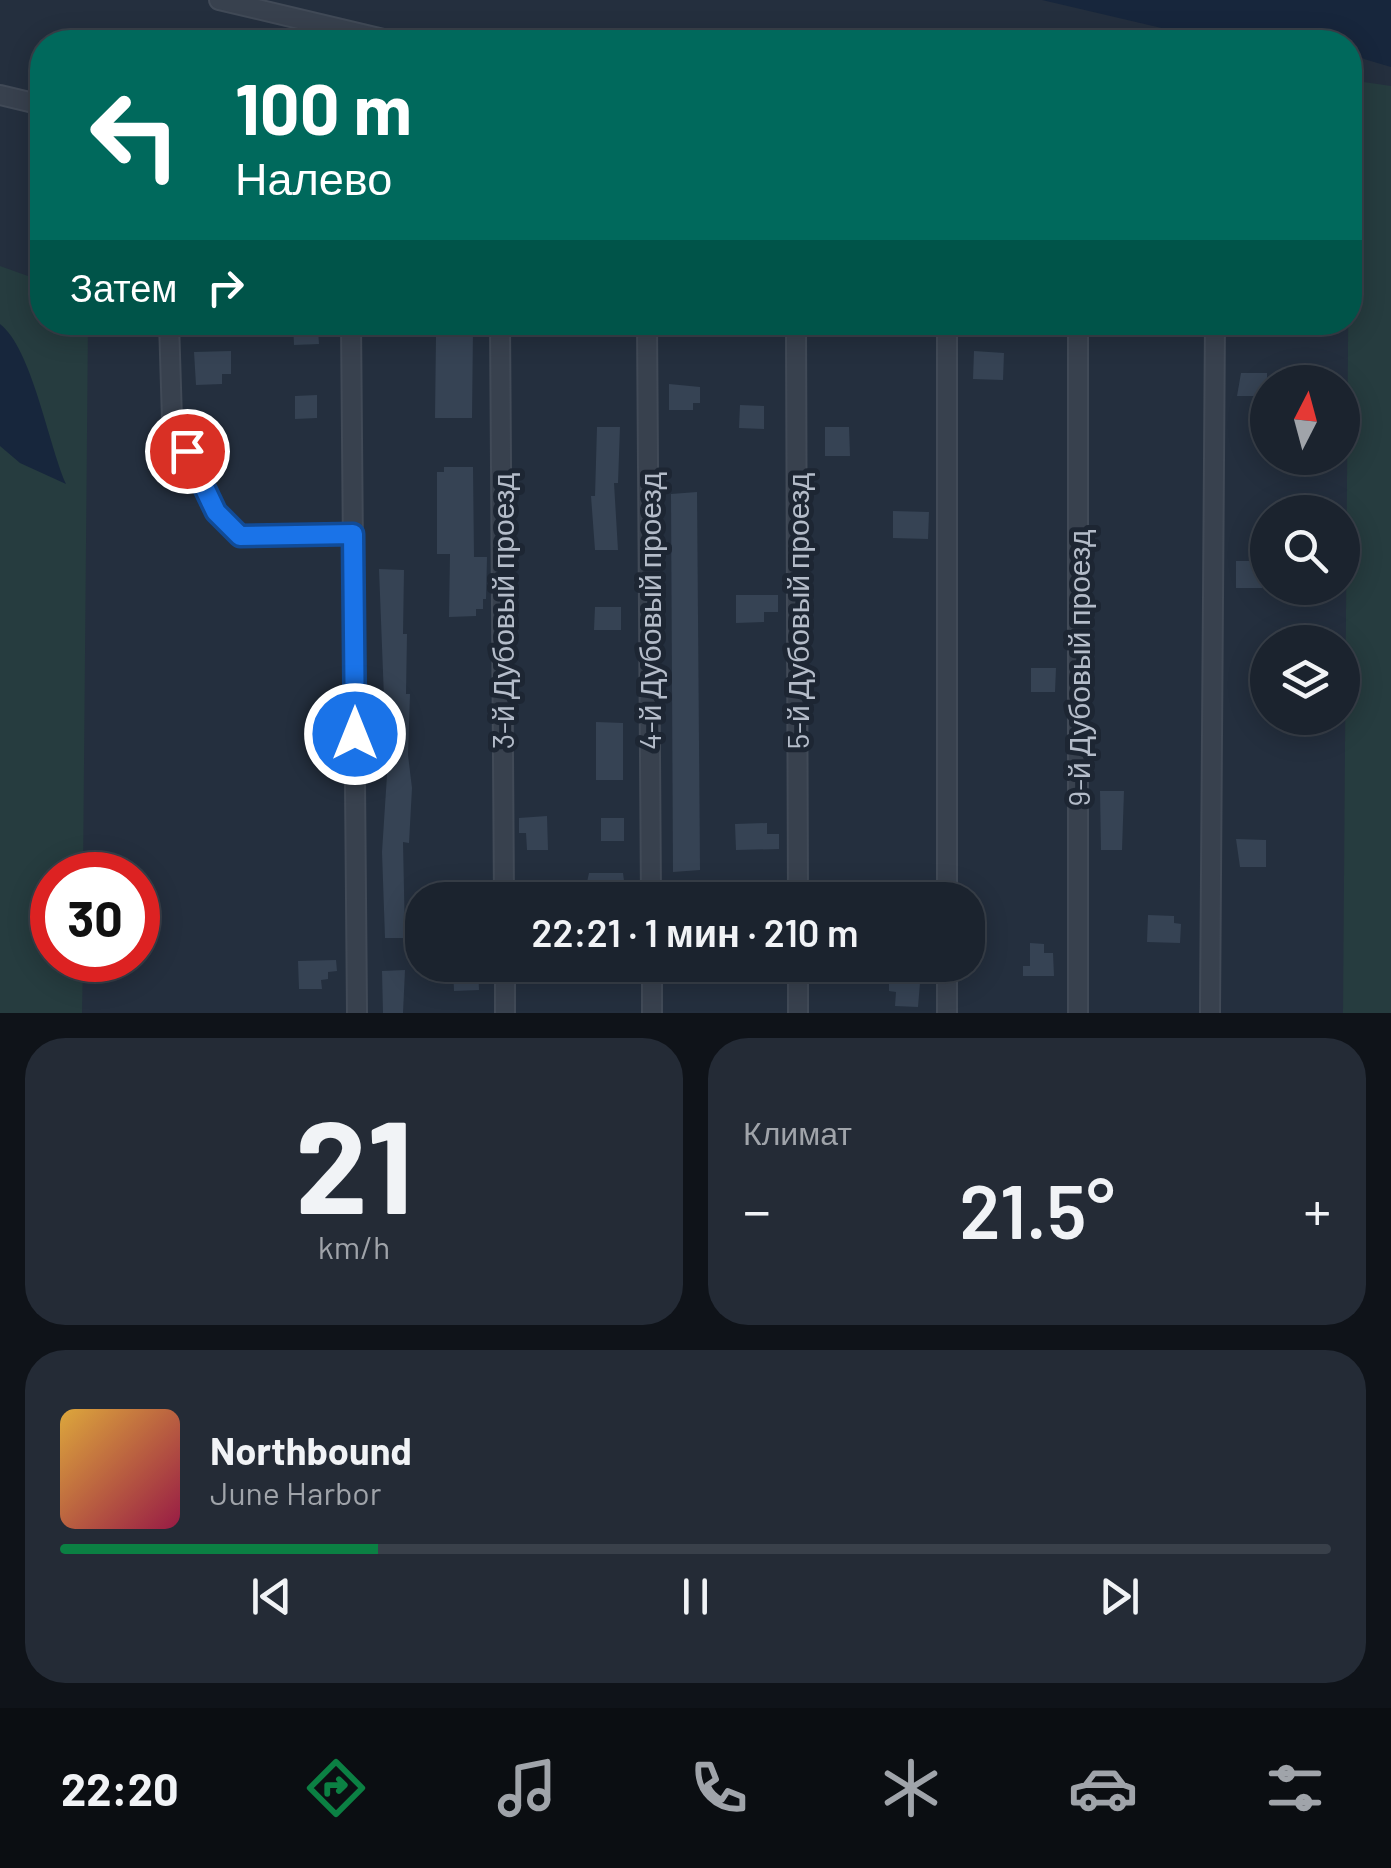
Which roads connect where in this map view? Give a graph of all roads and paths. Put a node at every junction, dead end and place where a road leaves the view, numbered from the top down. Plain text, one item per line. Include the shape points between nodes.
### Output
1 (218, 0) edge
2 (345, 30) edge
3 (0, 95) edge
4 (30, 102) edge
5 (169, 335) edge
6 (352, 335) edge
7 (500, 335) edge
8 (648, 335) edge
9 (796, 335) edge
10 (947, 335) edge
11 (1078, 335) edge
12 (1214, 335) edge
13 (353, 534) junction
14 (504, 882) edge
15 (652, 882) edge
16 (798, 882) edge
17 (947, 882) edge
18 (505, 982) edge
19 (652, 982) edge
20 (798, 982) edge
21 (947, 982) edge
22 (357, 1013) edge
23 (505, 1013) edge
24 (652, 1013) edge
25 (798, 1013) edge
26 (947, 1013) edge
27 (1078, 1013) edge
28 (1210, 1013) edge

1 - 2 street
3 - 4 street
5 - 13 street via 172,420 216,512 240,536
6 - 13 street
7 - 14 street, 3-й Дубовый проезд
8 - 15 street, 4-й Дубовый проезд
9 - 16 street, 5-й Дубовый проезд
10 - 17 street
11 - 27 street, 9-й Дубовый проезд
12 - 28 street
13 - 22 street
18 - 23 street
19 - 24 street
20 - 25 street
21 - 26 street

